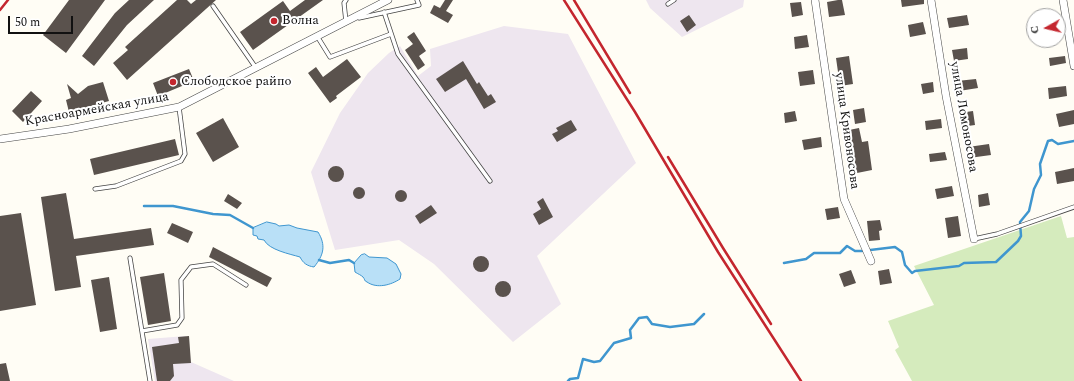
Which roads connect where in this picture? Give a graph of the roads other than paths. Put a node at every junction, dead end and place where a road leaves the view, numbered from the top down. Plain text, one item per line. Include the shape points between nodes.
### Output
1 (346, 0) edge
2 (388, 0) edge
3 (417, 0) edge
4 (674, 0) edge
5 (815, 0) edge
6 (931, 0) edge
7 (1063, 0) edge
8 (668, 4) dead end
9 (213, 6) dead end
10 (384, 12) junction
11 (348, 21) junction
12 (391, 34) junction
13 (317, 36) junction
14 (1074, 66) edge
15 (256, 68) junction
16 (179, 107) junction
17 (0, 139) edge
18 (490, 181) dead end
19 (95, 189) dead end
20 (1074, 207) edge
21 (974, 239) joint
22 (130, 258) dead end
23 (871, 261) dead end
24 (246, 285) dead end
25 (142, 331) junction
26 (150, 381) edge

1 - 11 lane via 344,3
2 - 11 street, Красноармейская улица
3 - 10 lane via 419,5
4 - 8 lane
5 - 23 street, улица Кривоносова via 844,199
6 - 21 street, улица Ломоносова via 946,96
7 - 14 street
9 - 15 lane
10 - 11 lane
10 - 12 lane
11 - 13 street, Красноармейская улица
12 - 13 lane via 330,57
12 - 18 lane via 398,54
13 - 15 street, Красноармейская улица
15 - 16 street, Красноармейская улица
16 - 17 street, Красноармейская улица via 69,129
16 - 19 lane via 184,154 180,161 116,186
20 - 21 lane via 997,234
22 - 25 lane
24 - 25 lane via 213,264 192,267 181,280 182,318 177,325
25 - 26 lane

